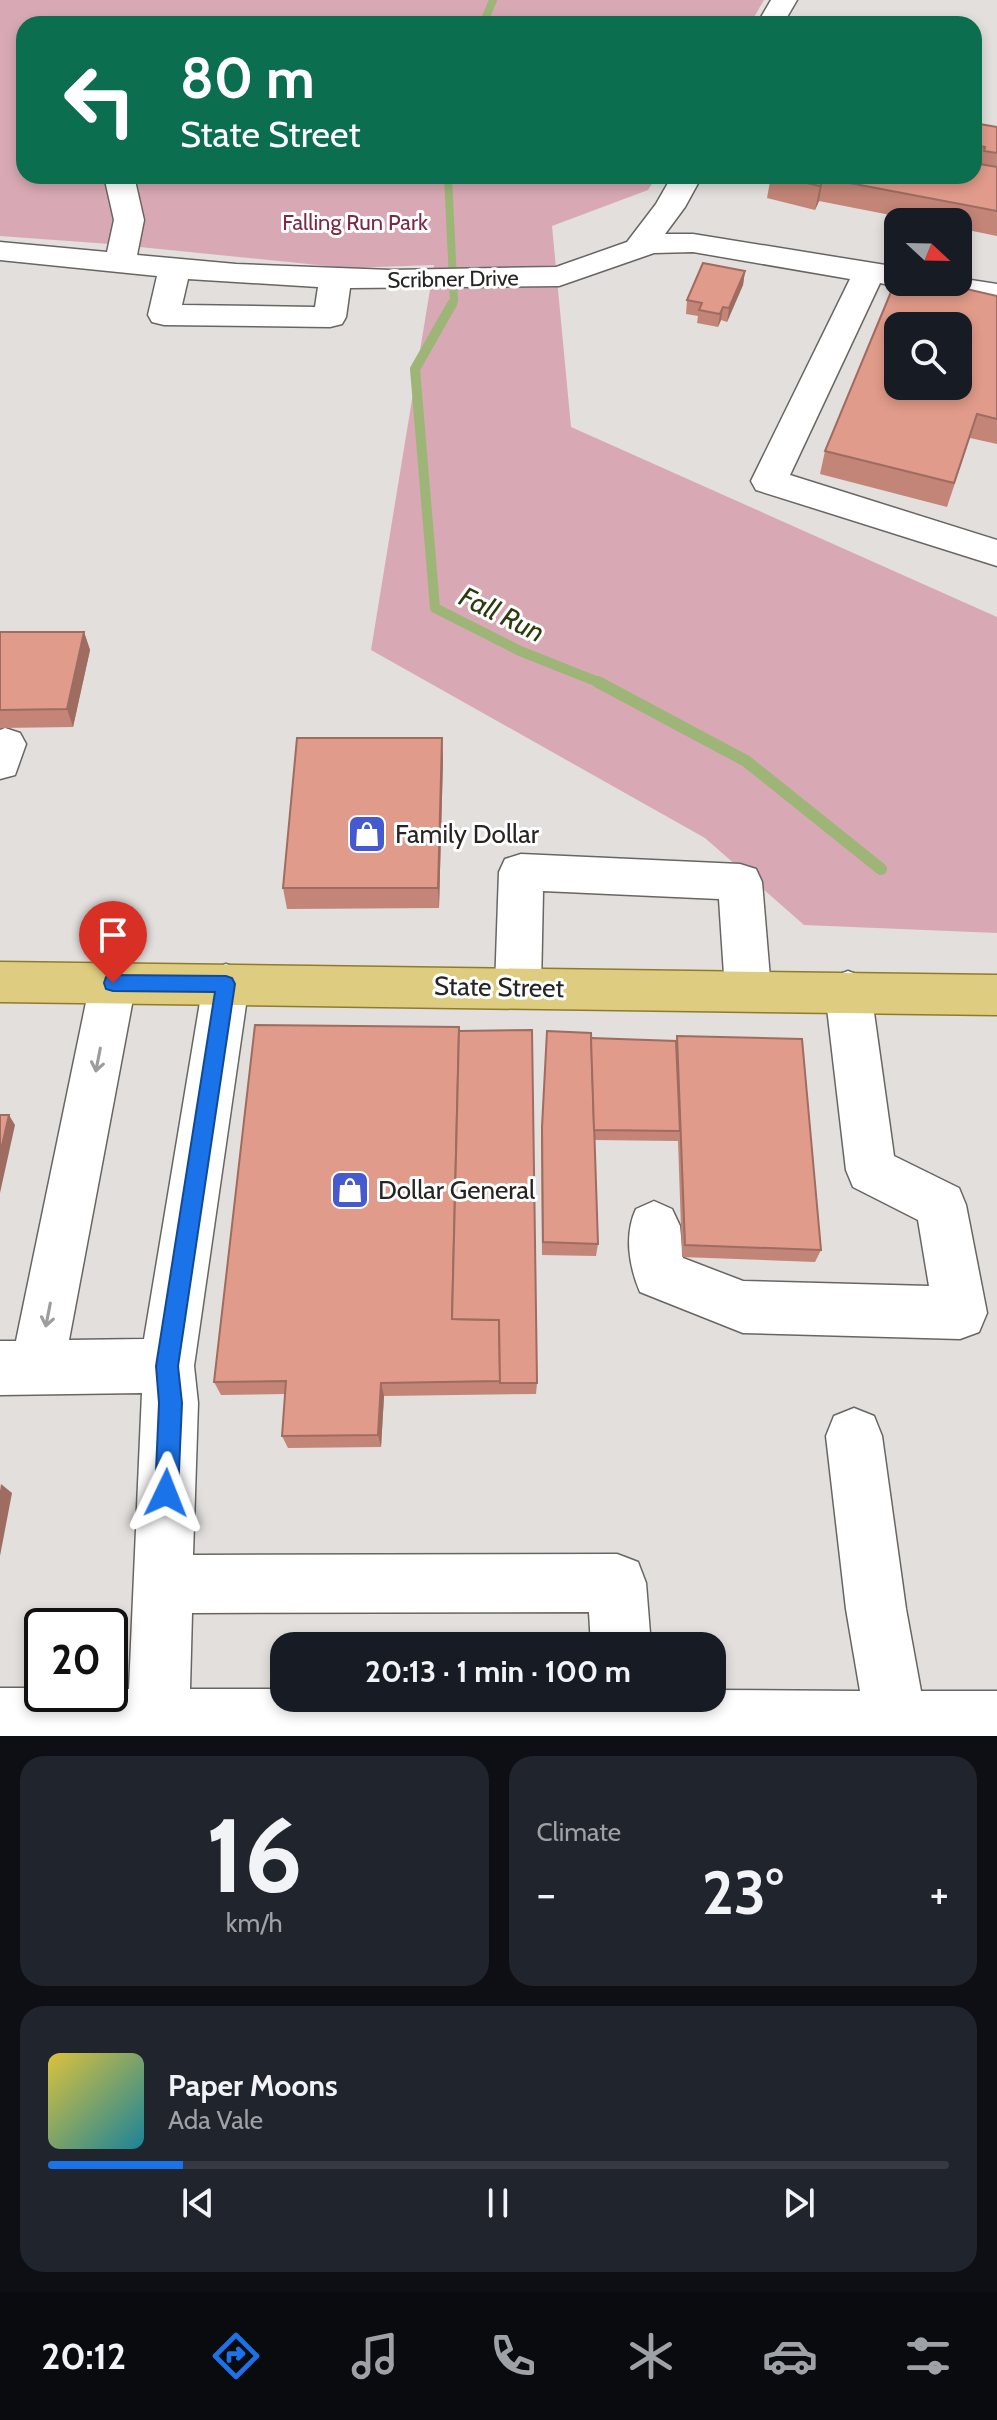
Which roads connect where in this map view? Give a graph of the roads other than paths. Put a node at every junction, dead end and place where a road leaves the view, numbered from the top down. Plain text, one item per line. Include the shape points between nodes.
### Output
1 (122, 184) edge
2 (682, 184) edge
3 (638, 248) junction
4 (2, 259) edge
5 (118, 263) junction
6 (174, 269) junction
7 (883, 275) edge
8 (335, 278) junction
9 (972, 290) edge
10 (997, 294) edge
11 (997, 553) edge
12 (0, 982) edge
13 (113, 983) junction
14 (226, 984) junction
15 (518, 987) junction
16 (748, 990) junction
17 (848, 991) junction
18 (997, 995) edge
19 (654, 1226) dead end
20 (167, 1366) junction
21 (19, 1368) edge
22 (854, 1436) dead end
23 (162, 1584) junction
24 (620, 1632) edge
25 (0, 1719) edge
26 (626, 1719) edge
27 (158, 1721) junction
28 (896, 1721) junction
29 (997, 1722) edge

1 - 5 street via 131,212
2 - 3 street
3 - 7 street, Scribner Drive via 693,243
3 - 8 street, Scribner Drive via 559,276
4 - 5 street, Scribner Drive
5 - 6 street, Scribner Drive
6 - 8 street, Scribner Drive
6 - 8 street via 164,315 330,317
7 - 11 street via 821,377 769,481
9 - 10 street
12 - 13 main road, State Street
13 - 14 main road, State Street
13 -> 21 street
14 - 15 main road, State Street
14 - 20 street
15 - 16 main road, State Street
15 - 16 street via 521,872 740,882
16 - 17 main road, State Street
17 - 18 main road, State Street
17 - 19 street via 871,1170 941,1205 960,1313 743,1307 659,1274
20 - 21 street
20 - 23 street
22 - 28 street
23 - 24 street via 617,1583
23 - 27 street
25 - 27 street
26 - 27 street
26 - 28 street
28 - 29 street

